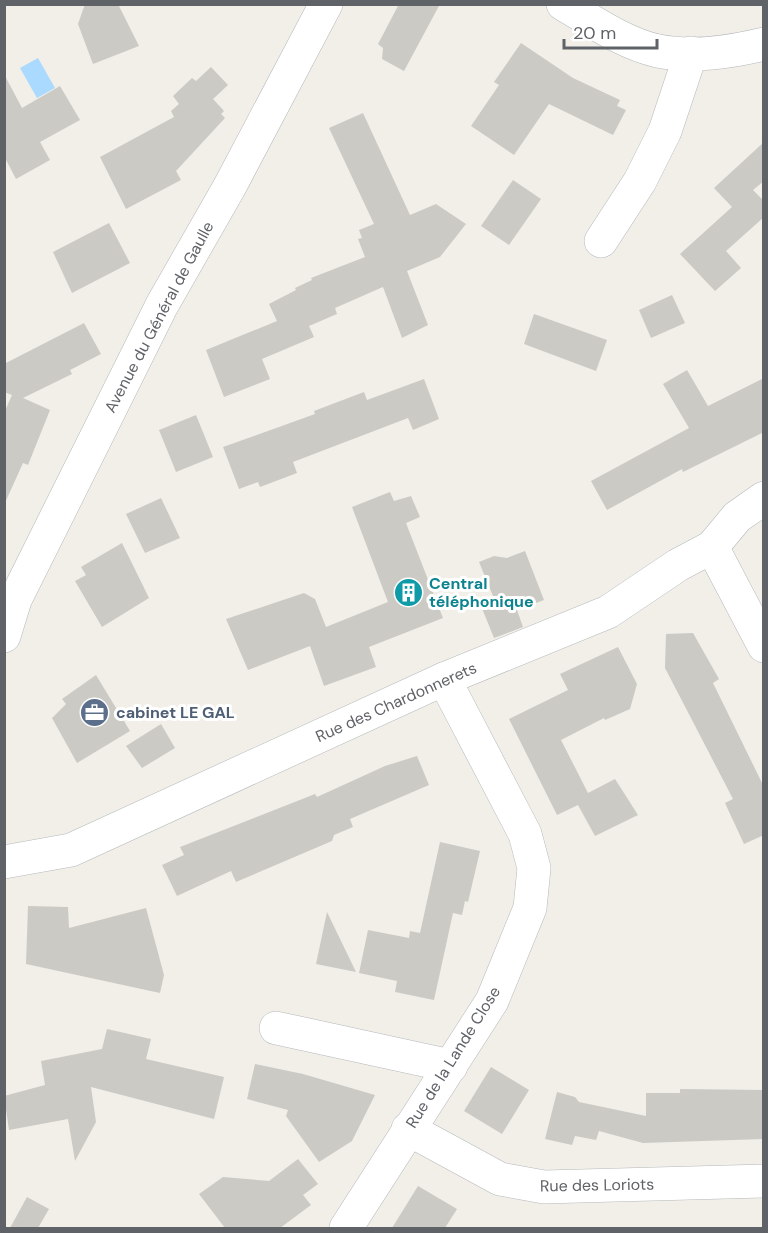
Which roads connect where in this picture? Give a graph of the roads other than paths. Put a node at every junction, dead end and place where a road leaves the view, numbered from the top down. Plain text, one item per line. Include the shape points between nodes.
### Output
1 (326, 4) edge
2 (563, 4) edge
3 (764, 44) edge
4 (690, 53) junction
5 (600, 241) dead end
6 (764, 498) edge
7 (712, 547) junction
8 (4, 636) edge
9 (764, 646) edge
10 (444, 679) junction
11 (4, 862) edge
12 (276, 1028) dead end
13 (451, 1066) junction
14 (408, 1129) junction
15 (764, 1181) edge
16 (346, 1228) edge

1 - 8 street, Avenue du Général de Gaulle via 162,305 15,600
2 - 4 street via 605,29 658,51
3 - 4 street via 729,53
4 - 5 street via 665,131 640,181
6 - 7 street, Rue des Chardonnerets via 737,517
7 - 9 street
7 - 10 street, Rue des Chardonnerets via 608,612
10 - 11 street, Rue des Chardonnerets via 70,850
10 - 13 street, Rue de la Lande Close via 525,834 534,868 530,908 512,957 492,1001
12 - 13 street
13 - 14 street, Rue de la Lande Close
14 - 15 street, Rue des Loriots via 500,1179 544,1187
14 - 16 street, Rue de la Lande Close

